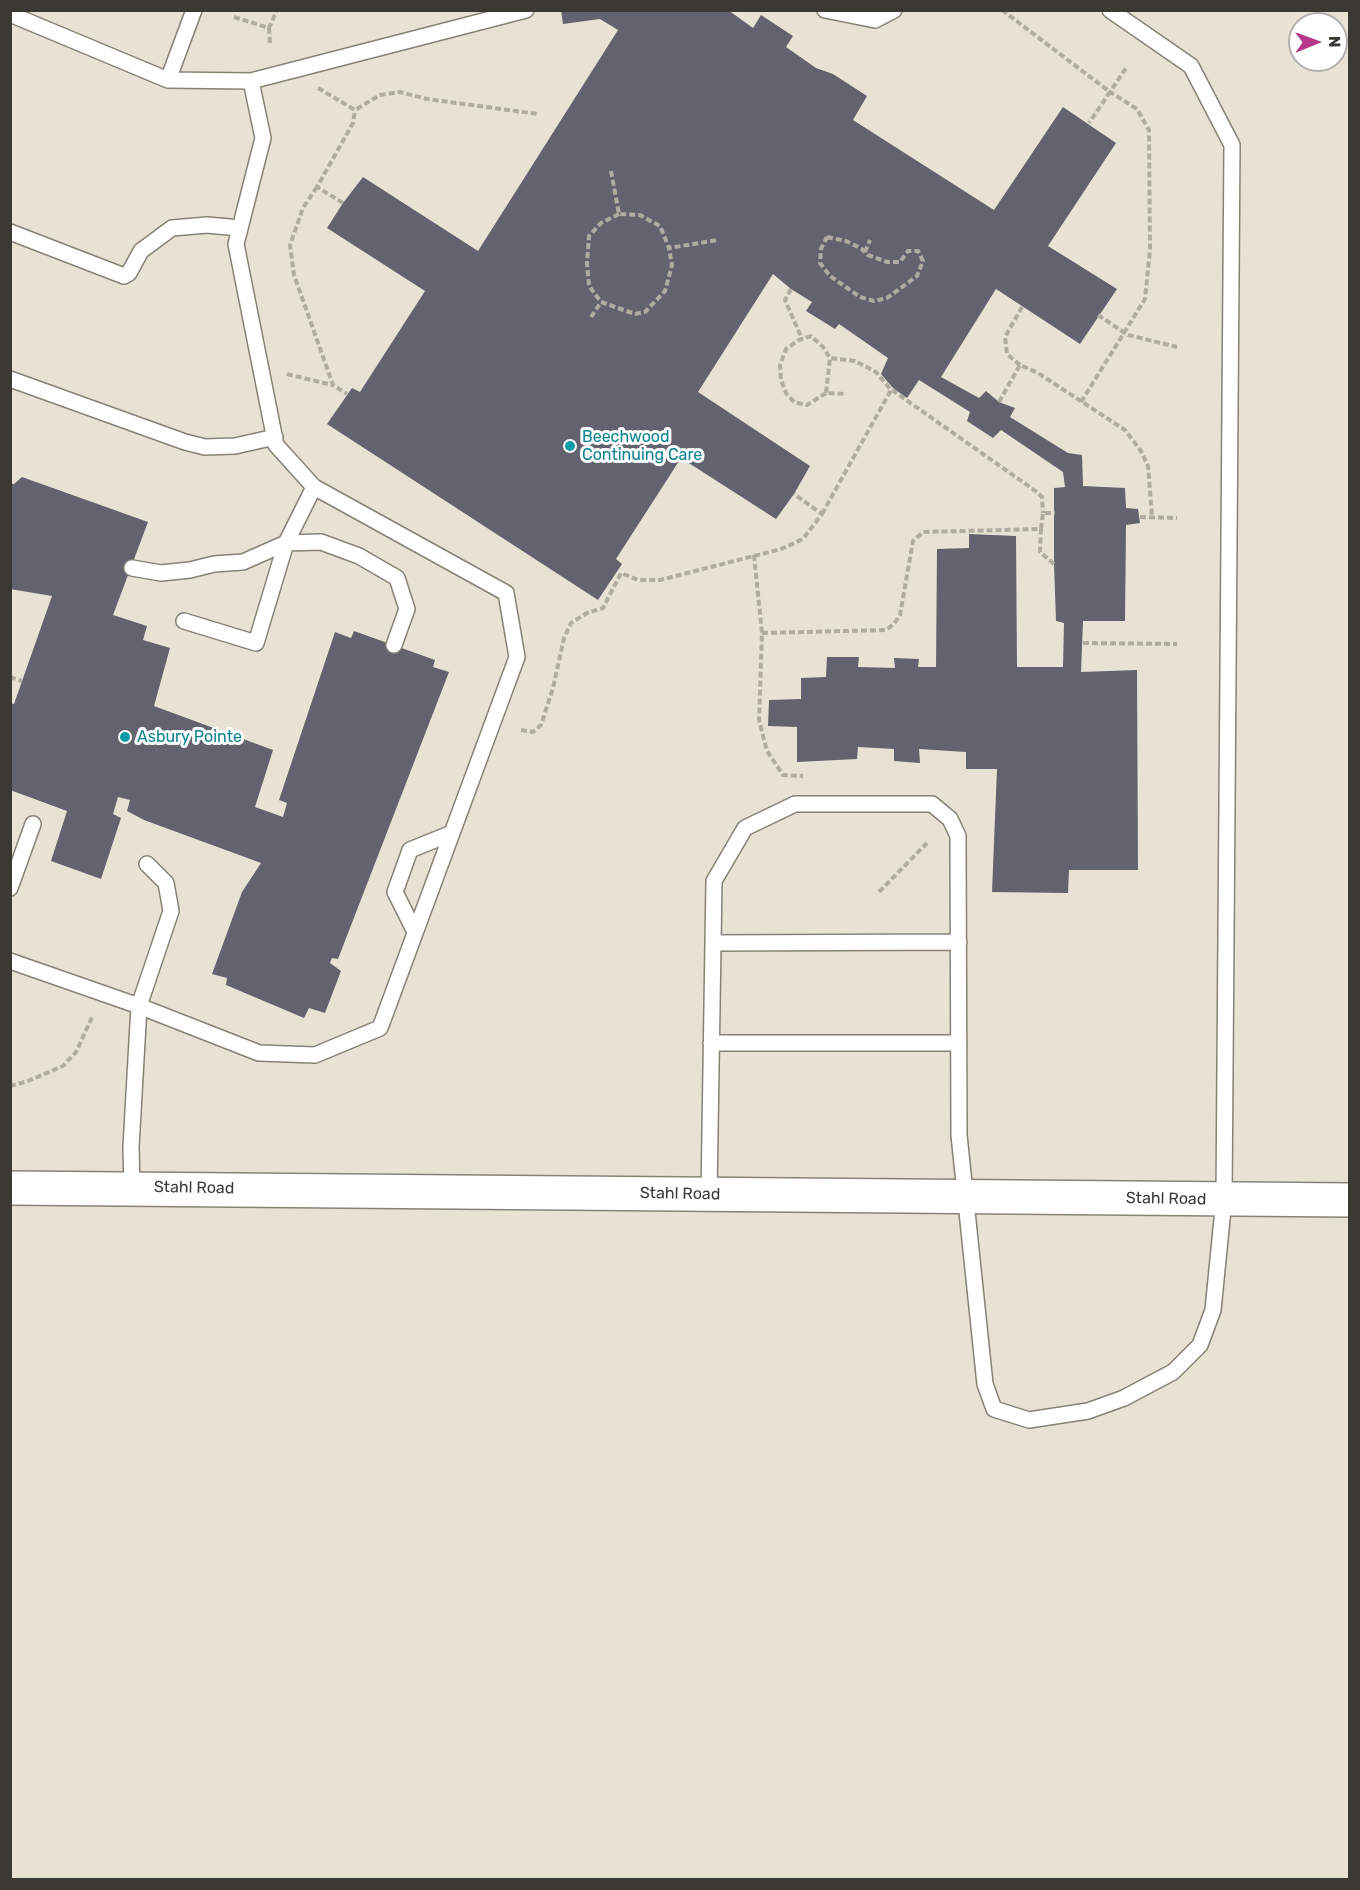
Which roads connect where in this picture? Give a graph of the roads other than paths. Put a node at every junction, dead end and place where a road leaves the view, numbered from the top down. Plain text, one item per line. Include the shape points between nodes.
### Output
1 (194, 10) edge
2 (526, 10) edge
3 (825, 10) edge
4 (894, 10) edge
5 (1110, 10) edge
6 (10, 14) edge
7 (168, 80) junction
8 (251, 81) junction
9 (240, 228) junction
10 (10, 232) edge
11 (10, 379) edge
12 (275, 437) junction
13 (314, 487) junction
14 (286, 543) junction
15 (132, 568) dead end
16 (184, 621) dead end
17 (394, 645) dead end
18 (33, 824) dead end
19 (452, 833) junction
20 (147, 864) dead end
21 (10, 888) edge
22 (415, 932) junction
23 (958, 942) junction
24 (713, 943) junction
25 (10, 961) edge
26 (139, 1006) junction
27 (711, 1043) junction
28 (959, 1043) junction
29 (10, 1188) edge
30 (132, 1188) junction
31 (709, 1194) junction
32 (965, 1196) junction
33 (1224, 1199) junction
34 (1350, 1200) edge

1 - 7 lane
2 - 8 lane
3 - 4 lane via 875,20
5 - 33 lane via 1191,66 1232,145
6 - 7 lane
7 - 8 lane
8 - 9 lane via 263,138
9 - 10 lane via 172,228 141,251 124,276
9 - 12 lane via 236,244
11 - 12 lane via 205,447 235,446
12 - 13 lane via 276,445
13 - 14 lane
13 - 19 lane via 506,593 517,657
14 - 15 lane via 243,562 161,573
14 - 16 lane via 256,643
14 - 17 lane via 321,542 359,556 397,578 407,609
18 - 21 lane
19 - 22 lane
19 - 22 lane via 411,850 395,892
20 - 26 lane via 166,883 171,911
22 - 26 lane via 380,1028 315,1055 259,1053
23 - 24 lane
23 - 24 lane via 958,836 950,819 932,804 795,804 745,828 714,881
23 - 28 lane
24 - 27 lane
25 - 26 lane
26 - 30 lane via 130,1147
27 - 28 lane
27 - 31 lane
28 - 32 lane via 959,1135
29 - 30 street, Stahl Road
30 - 31 street, Stahl Road
31 - 32 street, Stahl Road
32 - 33 street, Stahl Road
32 - 33 lane via 985,1384 994,1409 1029,1420 1088,1411 1124,1398 1173,1372 1200,1345 1213,1310
33 - 34 street, Stahl Road

